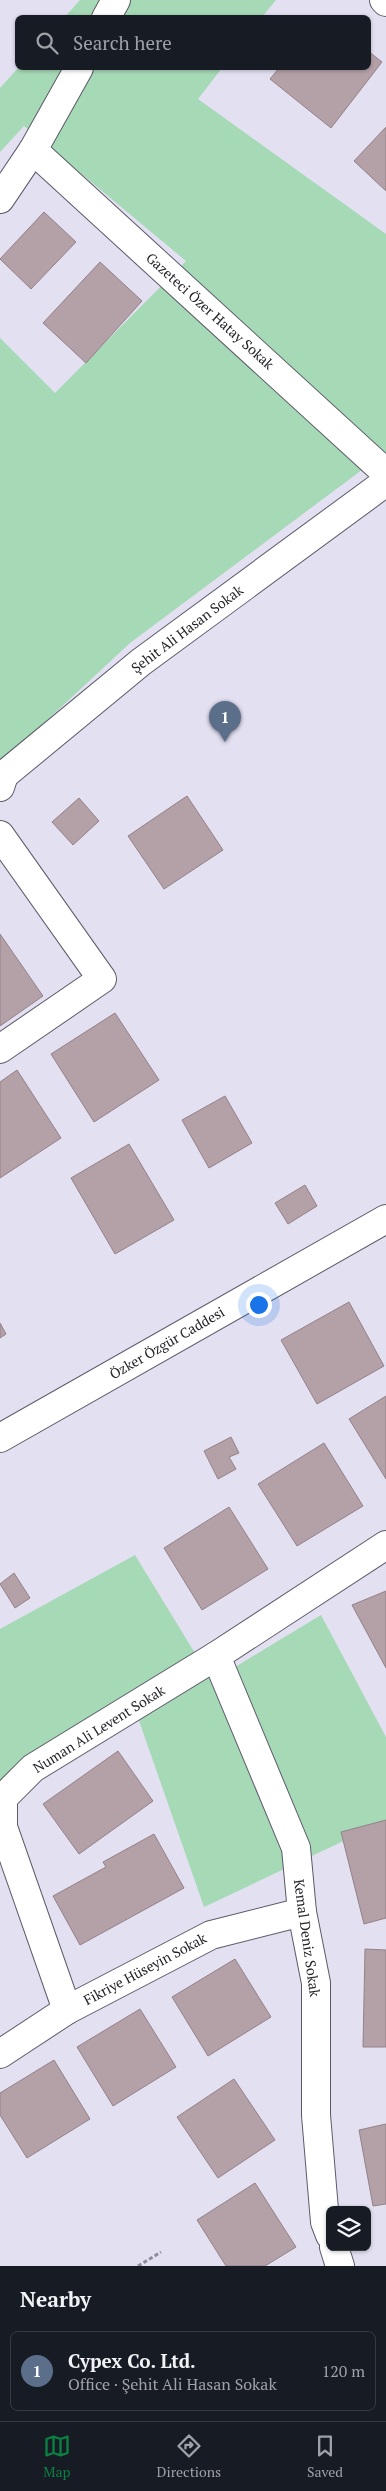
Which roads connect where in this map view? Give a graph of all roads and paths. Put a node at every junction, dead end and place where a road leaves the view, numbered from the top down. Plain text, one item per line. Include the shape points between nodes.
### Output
1 (116, 0) edge
2 (108, 15) edge
3 (78, 70) edge
4 (33, 150) junction
5 (0, 199) edge
6 (386, 473) edge
7 (386, 482) edge
8 (0, 787) edge
9 (1, 840) edge
10 (0, 1049) edge
11 (386, 1219) edge
12 (0, 1438) edge
13 (386, 1545) edge
14 (216, 1656) junction
15 (302, 1912) junction
16 (67, 2010) junction
17 (0, 2054) edge
18 (326, 2225) edge
19 (335, 2251) edge
20 (161, 2252) dead end
21 (138, 2266) edge
22 (340, 2266) edge

1 - 2 street
3 - 4 street
4 - 5 street
4 - 6 street, Gazeteci Özer Hatay Sokak
7 - 8 street, Şehit Ali Hasan Sokak via 142,662 4,775
9 - 10 street via 102,979
11 - 12 street, Özker Özgür Caddesi
13 - 14 street, Numan Ali Levent Sokak
14 - 15 street, Kemal Deniz Sokak via 296,1848
14 - 16 street, Numan Ali Levent Sokak via 33,1768 3,1798 3,1827
15 - 16 street, Fikriye Hüseyin Sokak via 211,1934
15 - 18 street, Kemal Deniz Sokak via 316,1983 316,2115
16 - 17 street, Fikriye Hüseyin Sokak
19 - 22 street
20 - 21 path

